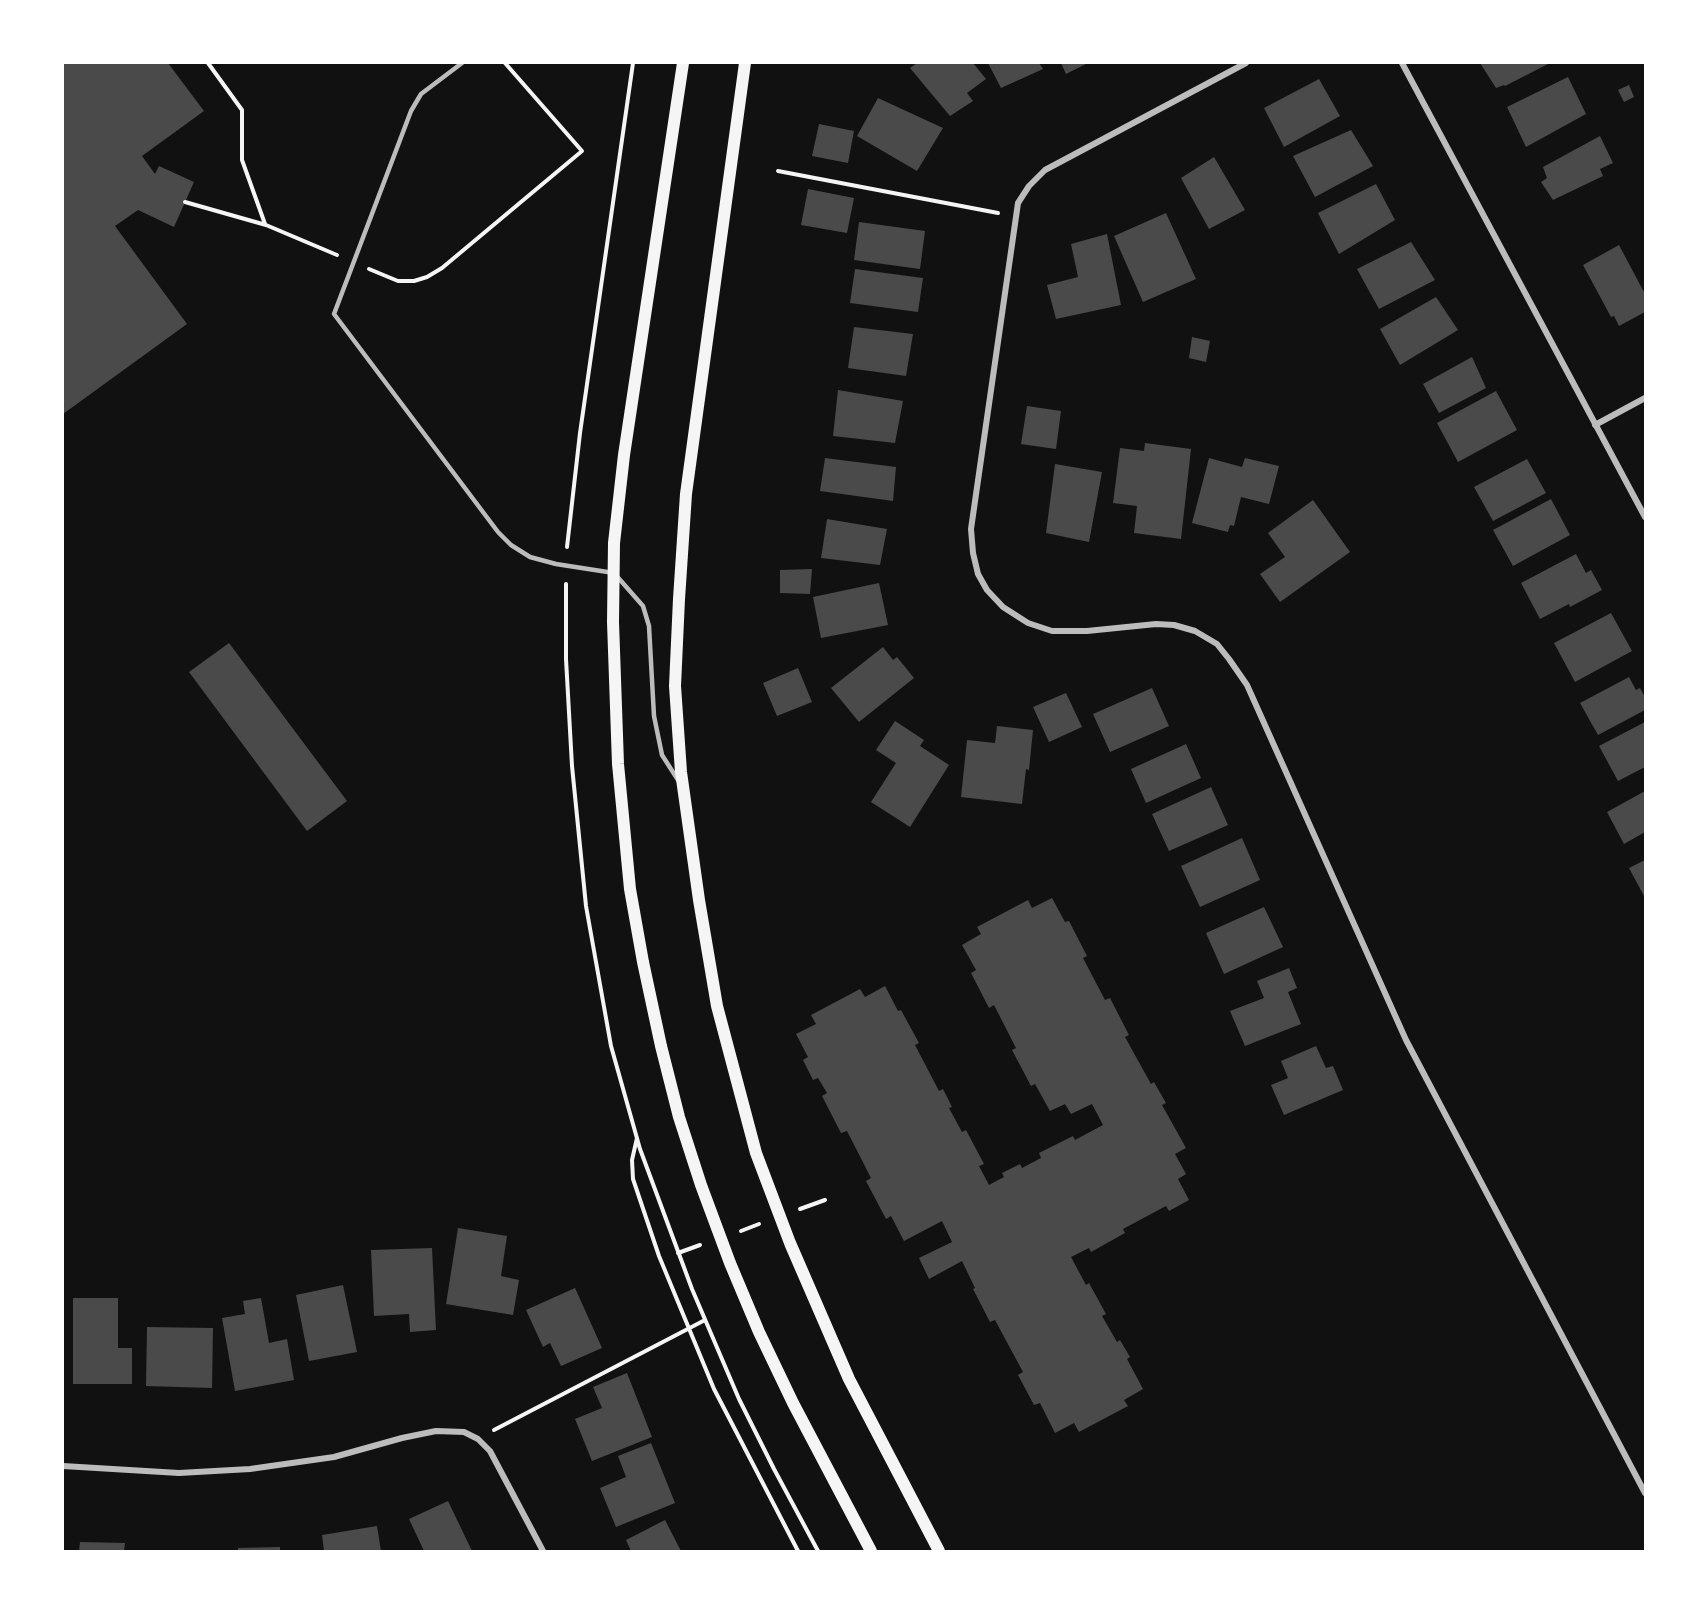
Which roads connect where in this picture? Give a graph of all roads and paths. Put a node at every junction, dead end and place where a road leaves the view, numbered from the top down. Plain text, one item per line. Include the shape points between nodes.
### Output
1 (208, 63) edge
2 (462, 63) edge
3 (505, 63) edge
4 (683, 63) edge
5 (745, 63) edge
6 (1246, 63) edge
7 (1402, 63) edge
8 (778, 171) dead end
9 (185, 202) dead end
10 (1016, 217) junction
11 (266, 225) junction
12 (354, 262) junction
13 (1645, 398) edge
14 (1595, 425) junction
15 (1645, 517) edge
16 (614, 573) junction
17 (683, 788) junction
18 (825, 1200) dead end
19 (780, 1217) junction
20 (721, 1238) junction
21 (678, 1253) junction
22 (705, 1320) junction
23 (688, 1329) junction
24 (478, 1438) junction
25 (63, 1466) edge
26 (1645, 1493) edge
27 (543, 1551) edge
28 (798, 1551) edge
29 (818, 1551) edge
30 (871, 1551) edge
31 (939, 1551) edge

1 - 11 path via 242,110 242,160
2 - 12 lane via 421,94 411,111
3 - 12 path via 582,151 427,277 398,280
4 - 16 main road via 624,455
5 - 17 main road via 686,494 675,686
6 - 10 street via 1045,170 1018,203
7 - 14 street
8 - 10 path
9 - 11 path
10 - 26 street via 971,529 978,574 1003,608 1052,632 1174,625 1217,644 1229,659 1247,685 1406,1040
11 - 12 path
12 - 16 lane via 334,314 498,532 530,557
13 - 14 street
14 - 15 street
16 - 17 lane via 643,606 649,626 654,716 662,755
16 - 20 main road via 617,753 630,889 663,1057 679,1117
17 - 19 main road via 717,1006 756,1153
18 - 19 path
19 - 20 path
19 - 31 main road via 849,1379
20 - 21 path
20 - 30 main road via 793,1403
21 - 22 path
21 - 23 path via 637,1138 633,1179
22 - 23 path
22 - 29 path via 739,1399
23 - 24 path
23 - 28 path via 714,1389
24 - 25 street via 464,1432 436,1431 334,1457 250,1470 179,1473
24 - 27 street via 490,1451

